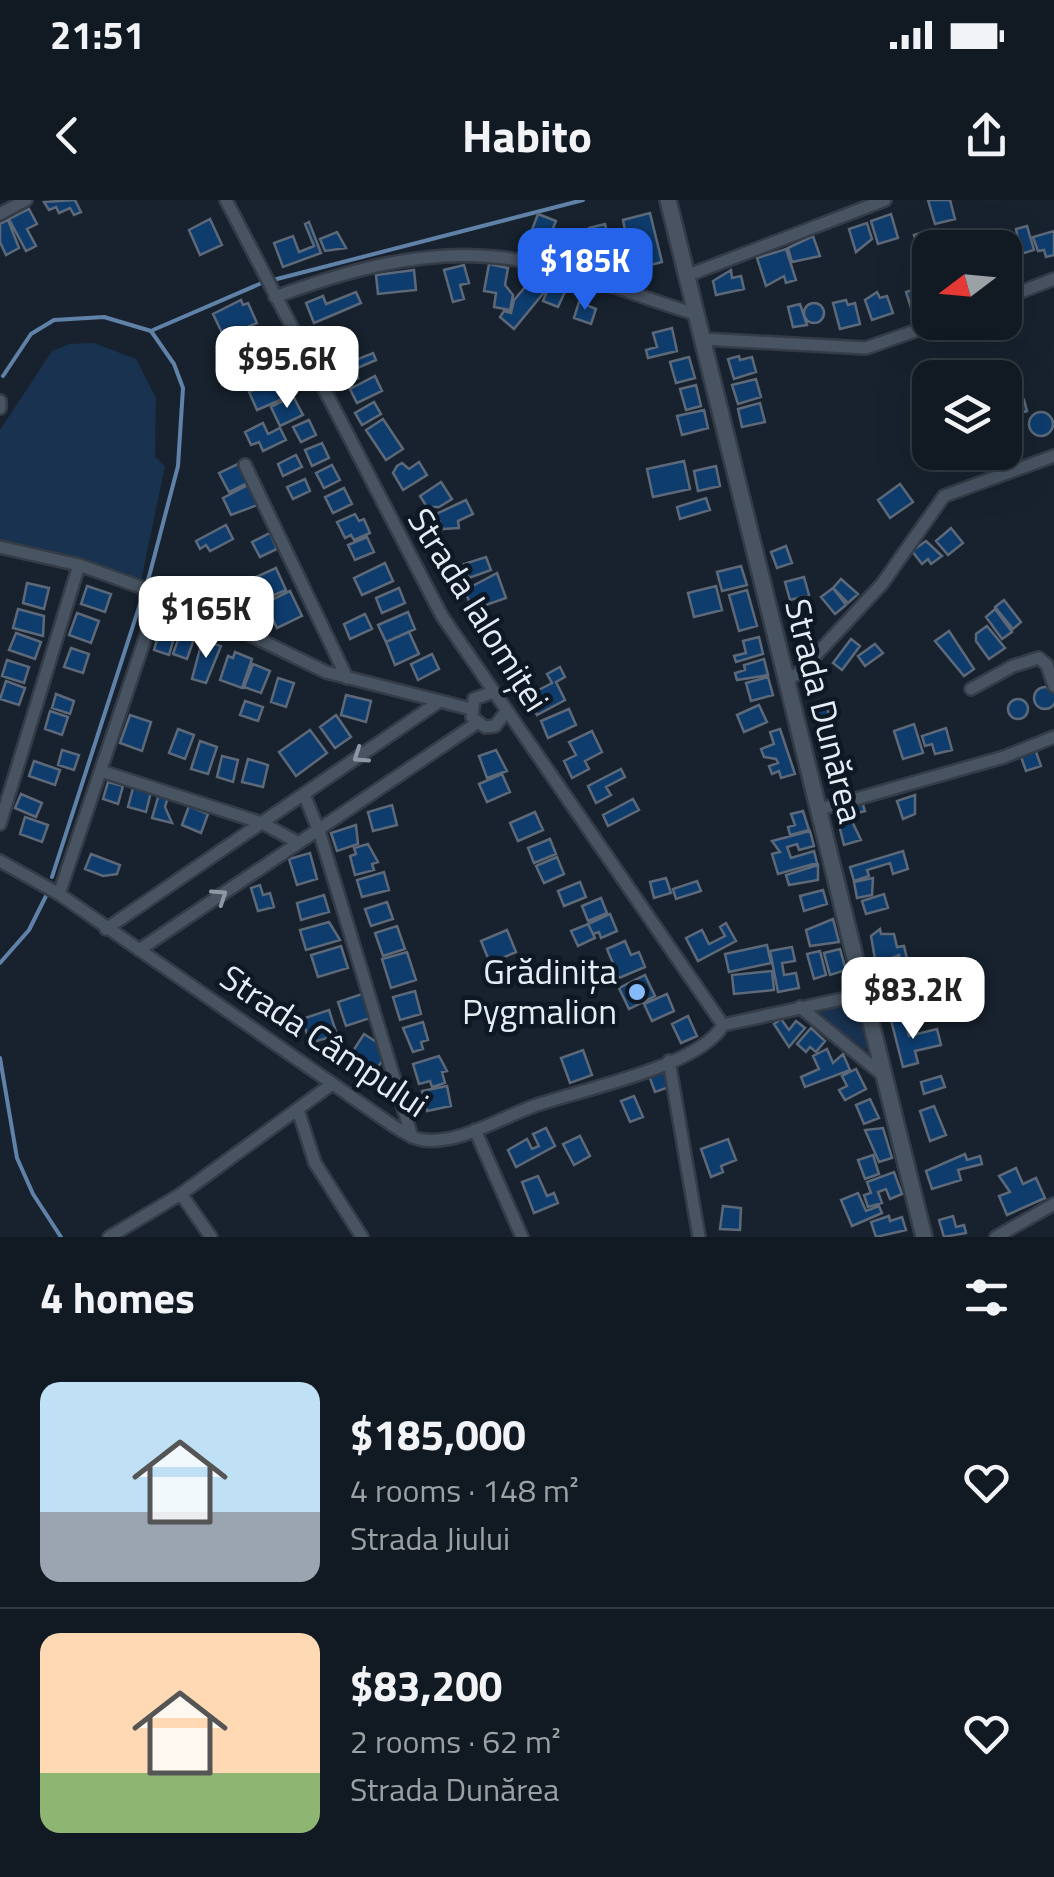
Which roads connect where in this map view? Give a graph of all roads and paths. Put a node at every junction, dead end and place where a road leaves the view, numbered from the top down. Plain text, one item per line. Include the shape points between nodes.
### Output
1 (26, 200) edge
2 (226, 200) edge
3 (668, 200) edge
4 (885, 200) edge
5 (0, 214) edge
6 (686, 276) junction
7 (1054, 279) edge
8 (270, 287) junction
9 (1022, 291) edge
10 (696, 314) junction
11 (912, 332) edge
12 (702, 339) junction
13 (1054, 456) edge
14 (245, 465) dead end
15 (0, 547) edge
16 (79, 566) junction
17 (157, 592) junction
18 (348, 678) junction
19 (786, 682) junction
20 (1054, 686) edge
21 (972, 689) dead end
22 (493, 692) junction
23 (440, 701) junction
24 (471, 709) junction
25 (506, 712) junction
26 (477, 723) junction
27 (1054, 738) edge
28 (100, 771) junction
29 (304, 794) junction
30 (817, 810) junction
31 (262, 823) junction
32 (0, 824) edge
33 (318, 830) junction
34 (299, 843) junction
35 (0, 861) edge
36 (59, 894) junction
37 (106, 929) junction
38 (139, 950) junction
39 (865, 994) junction
40 (800, 1007) junction
41 (723, 1025) junction
42 (669, 1060) junction
43 (884, 1076) junction
44 (332, 1084) junction
45 (298, 1110) junction
46 (474, 1130) junction
47 (412, 1136) junction
48 (181, 1194) junction
49 (1054, 1204) edge
50 (109, 1237) edge
51 (211, 1237) edge
52 (362, 1237) edge
53 (522, 1237) edge
54 (699, 1237) edge
55 (924, 1237) edge
56 (996, 1237) edge

1 - 5 street
2 - 8 street, Strada Ialomiței
3 - 6 street, Strada Dunărea
4 - 6 street
6 - 10 street, Strada Dunărea
7 - 9 street
8 - 10 street via 371,267 480,256 530,264
8 - 22 street, Strada Ialomiței via 422,582
10 - 12 street, Strada Dunărea
11 - 12 street via 866,348
12 - 19 street, Strada Dunărea
13 - 19 street via 944,496 882,584
14 - 18 street
15 - 16 street
16 - 17 street
16 - 32 street
17 - 18 street
17 - 28 street
18 - 23 street
19 - 30 street, Strada Dunărea
20 - 21 street via 1039,658
22 - 24 street via 482,693
22 - 25 street, Strada Ialomiței
23 - 24 street
23 -> 29 street
24 - 26 street
25 - 26 street via 495,726
25 - 41 street, Strada Ialomiței
26 - 33 street
27 - 30 street
28 - 31 street
28 - 36 street
29 - 31 street
29 - 33 street
30 - 39 street, Strada Dunărea
31 - 34 street
31 - 37 street
33 - 34 street
33 - 47 street
38 -> 34 street
35 - 36 street, Strada Câmpului
36 - 37 street, Strada Câmpului
37 - 38 street, Strada Câmpului
38 - 44 street, Strada Câmpului
39 - 40 street, Strada Câmpului
39 - 43 street, Strada Dunărea
40 - 41 street, Strada Câmpului
40 - 43 street
41 - 42 street, Strada Câmpului via 712,1039
42 - 46 street, Strada Câmpului
42 - 54 street
43 - 55 street, Strada Dunărea
44 - 45 street
44 - 47 street, Strada Câmpului
45 - 48 street
45 - 52 street via 315,1163
46 - 47 street, Strada Câmpului via 424,1140
46 - 53 street
48 - 50 street
48 - 51 street
49 - 56 street

